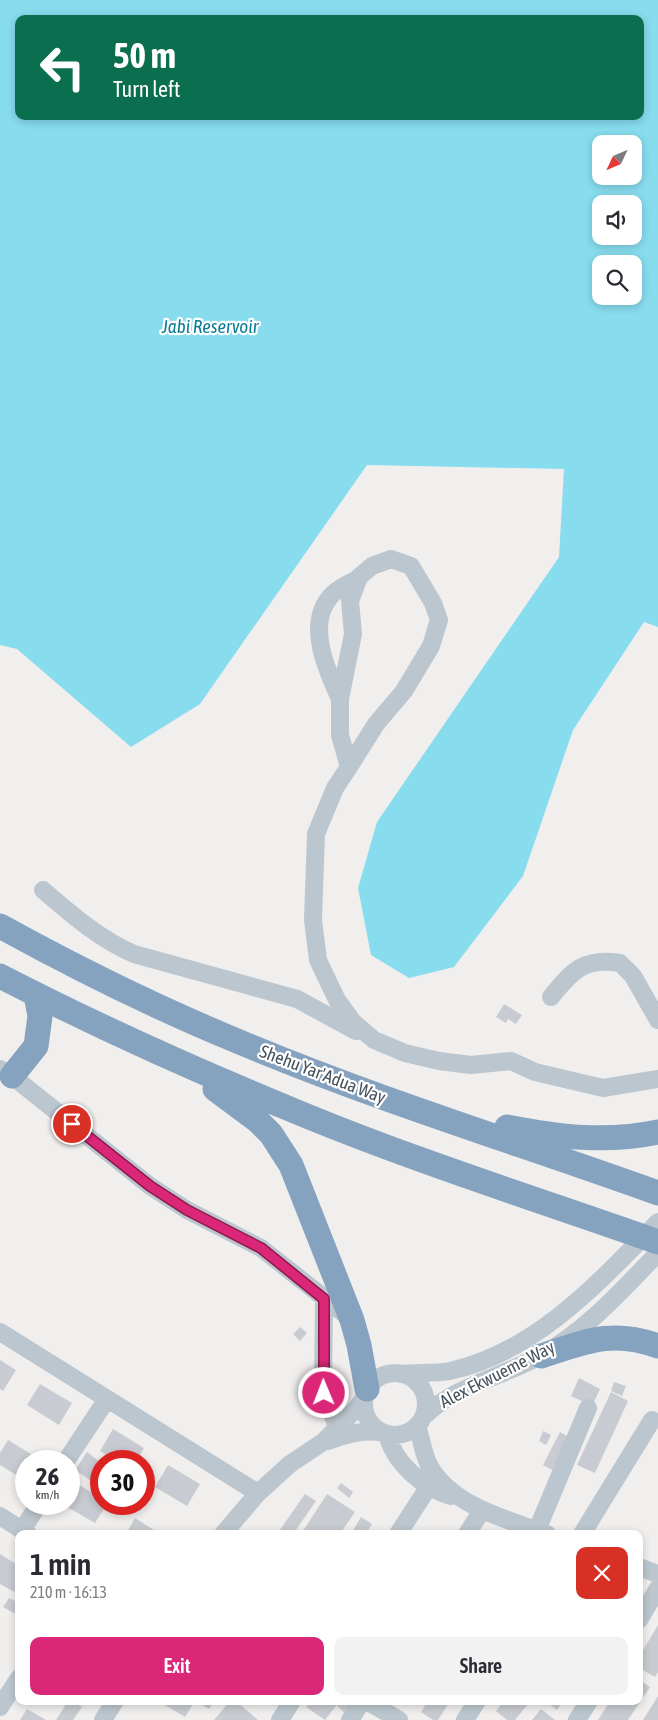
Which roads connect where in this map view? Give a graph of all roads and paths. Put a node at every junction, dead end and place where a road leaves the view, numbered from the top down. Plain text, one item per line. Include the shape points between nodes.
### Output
1 (358, 578) junction
2 (340, 699) junction
3 (349, 767) junction
4 (43, 890) dead end
5 (0, 926) edge
6 (0, 976) edge
7 (36, 995) junction
8 (551, 997) dead end
9 (658, 1020) edge
10 (374, 1040) junction
11 (134, 1041) junction
12 (6, 1073) edge
13 (658, 1079) edge
14 (413, 1108) junction
15 (658, 1132) edge
16 (658, 1193) edge
17 (658, 1222) edge
18 (658, 1242) edge
19 (658, 1253) edge
20 (324, 1299) junction
21 (352, 1320) junction
22 (0, 1332) edge
23 (658, 1346) edge
24 (541, 1356) junction
25 (401, 1374) junction
26 (366, 1393) junction
27 (107, 1399) junction
28 (588, 1408) dead end
29 (421, 1420) junction
30 (652, 1420) dead end
31 (338, 1428) junction
32 (385, 1434) junction
33 (323, 1442) junction
34 (73, 1450) edge
35 (429, 1486) junction
36 (258, 1493) junction
37 (466, 1501) junction
38 (482, 1510) junction
39 (34, 1515) edge
40 (0, 1516) edge
41 (22, 1530) edge
42 (26, 1530) edge
43 (226, 1530) edge
44 (401, 1530) edge
45 (470, 1530) edge
46 (537, 1530) edge
47 (543, 1530) edge
48 (584, 1530) edge
49 (643, 1568) edge
50 (658, 1574) edge
51 (658, 1588) edge
52 (643, 1613) edge
53 (15, 1684) edge
54 (112, 1705) edge
55 (289, 1705) edge
56 (359, 1705) edge
57 (374, 1705) edge
58 (474, 1705) edge
59 (586, 1705) edge
60 (0, 1707) edge
61 (103, 1720) edge
62 (280, 1720) edge
63 (350, 1720) edge
64 (399, 1720) edge
65 (465, 1720) edge
66 (577, 1720) edge

1 - 2 street via 350,601 352,634
1 - 2 street via 329,598 320,619 323,658
1 - 3 street via 372,566 391,559 411,566 439,620 430,646 404,691 376,724
2 - 3 street via 340,735
3 - 10 street via 335,788 316,834 313,920 318,960 336,1000 353,1022
4 - 10 street via 118,947 297,999
5 - 14 highway, Shehu Yar'Adua Way via 100,978 225,1036
6 - 7 highway
7 - 11 highway
7 - 12 highway via 40,1016 36,1046
8 - 9 street via 576,969 594,962 620,963 633,976
10 - 13 street via 405,1053 440,1061 471,1065 511,1062 535,1072 604,1088
11 - 18 highway via 285,1108 362,1138
11 - 21 highway via 236,1103 271,1134 299,1180
12 - 20 street via 150,1186 187,1210 261,1248
14 - 15 highway via 570,1138 628,1138
14 - 16 highway, Shehu Yar'Adua Way
17 - 25 street, Alex Ekwueme Way via 576,1303 527,1338 450,1371
19 - 24 street, Alex Ekwueme Way via 592,1318
20 - 21 street
20 - 31 street via 323,1390
21 - 26 highway
22 - 27 street
23 - 24 highway via 630,1338 594,1338
24 - 29 street, Alex Ekwueme Way via 452,1394
25 - 26 street via 390,1373 380,1377
25 - 29 street via 411,1377 424,1393 426,1404
26 - 31 street
26 - 32 street via 365,1411 369,1421
27 - 34 street
27 - 36 street
28 - 47 street
29 - 32 street via 403,1434
29 - 37 street via 430,1468
30 - 48 street
31 - 33 street
32 - 33 street via 372,1430
32 - 35 street via 395,1455
33 - 36 street via 290,1464
35 - 37 street
35 - 44 street
36 - 43 street
37 - 38 street
38 - 45 street
38 - 46 street
39 - 42 street
40 - 41 street
49 - 50 street
51 - 52 street
53 - 60 street
54 - 61 street
55 - 62 street
56 - 63 street
57 - 64 street
58 - 65 street
59 - 66 street

